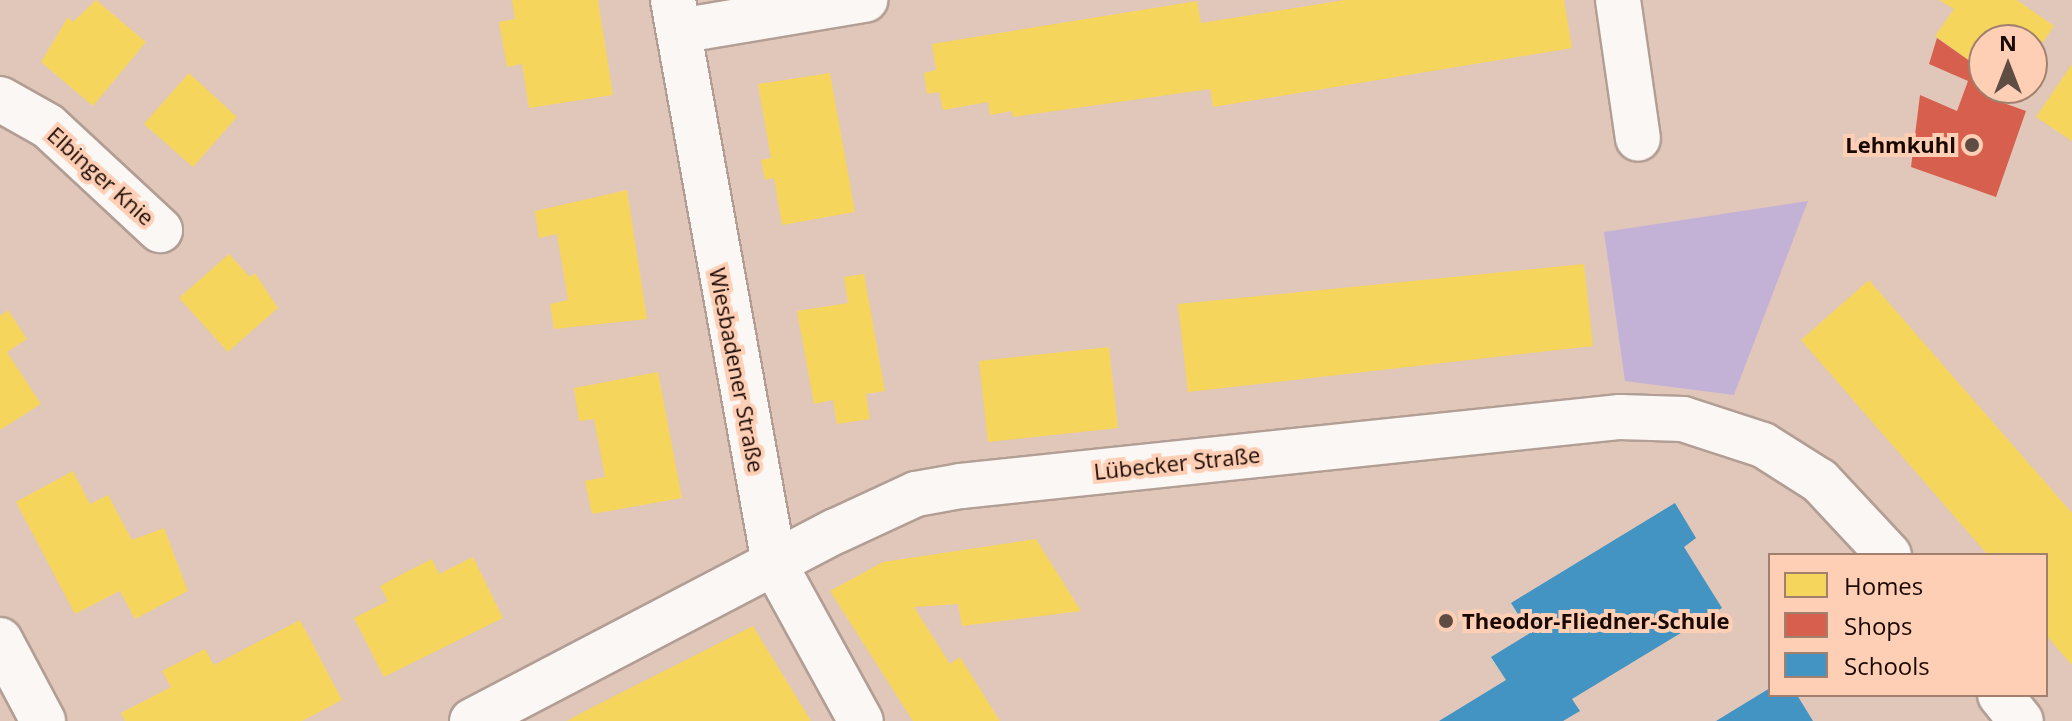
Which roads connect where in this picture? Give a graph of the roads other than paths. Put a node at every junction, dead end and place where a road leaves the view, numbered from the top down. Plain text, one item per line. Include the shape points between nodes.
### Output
1 (865, 0) edge
2 (1618, 0) edge
3 (676, 16) edge
4 (0, 99) edge
5 (1638, 139) dead end
6 (160, 230) dead end
7 (1887, 553) edge
8 (774, 563) junction
9 (0, 640) edge
10 (2002, 697) edge
11 (43, 721) edge
12 (472, 721) edge
13 (861, 721) edge
14 (2021, 721) edge

1 - 3 street
2 - 5 street
3 - 8 street, Wiesbadener Straße
4 - 6 street, Elbinger Knie via 48,126
7 - 8 street, Lübecker Straße via 1820,481 1763,445 1683,419 1620,417 961,486 916,494
8 - 12 street, Lübecker Straße
8 - 13 street, Wiesbadener Straße
9 - 11 street
10 - 14 street

